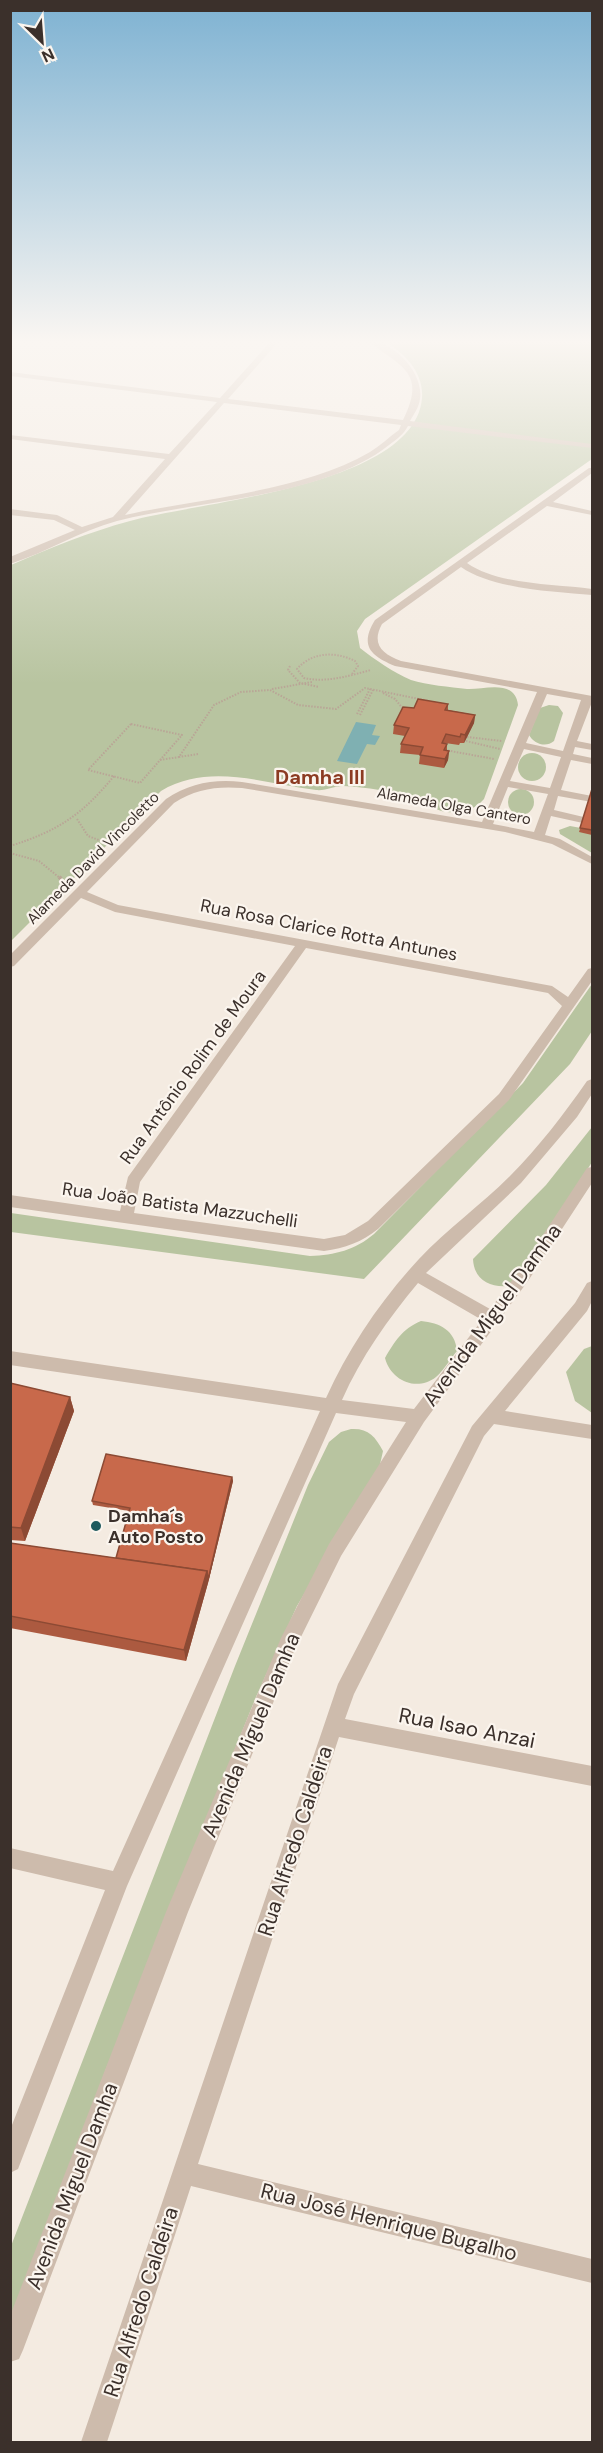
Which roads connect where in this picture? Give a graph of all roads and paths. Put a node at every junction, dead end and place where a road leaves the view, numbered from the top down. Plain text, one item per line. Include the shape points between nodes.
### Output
1 (152, 455) edge
2 (173, 455) edge
3 (368, 455) edge
4 (171, 458) junction
5 (592, 470) edge
6 (546, 503) junction
7 (10, 512) edge
8 (592, 513) edge
9 (116, 519) junction
10 (81, 530) junction
11 (10, 561) edge
12 (461, 563) junction
13 (592, 592) edge
14 (290, 666) dead end
15 (315, 681) junction
16 (300, 683) junction
17 (319, 687) dead end
18 (372, 689) junction
19 (270, 690) junction
20 (543, 690) junction
21 (590, 698) edge
22 (432, 703) edge
23 (358, 715) dead end
24 (405, 716) edge
25 (580, 718) junction
26 (592, 720) edge
27 (519, 747) junction
28 (592, 747) edge
29 (569, 748) junction
30 (198, 754) dead end
31 (179, 757) junction
32 (160, 760) junction
33 (592, 761) edge
34 (114, 776) junction
35 (504, 783) junction
36 (204, 784) joint
37 (554, 792) junction
38 (592, 799) edge
39 (547, 812) junction
40 (77, 819) junction
41 (592, 822) edge
42 (486, 826) junction
43 (539, 836) junction
44 (127, 845) junction
45 (10, 846) edge
46 (10, 853) edge
47 (592, 861) edge
48 (79, 893) junction
49 (303, 943) junction
50 (10, 963) edge
51 (592, 972) edge
52 (569, 1005) junction
53 (592, 1084) edge
54 (592, 1172) edge
55 (10, 1201) edge
56 (126, 1217) junction
57 (415, 1274) junction
58 (592, 1287) edge
59 (587, 1308) edge
60 (491, 1318) junction
61 (10, 1358) edge
62 (331, 1407) junction
63 (491, 1416) junction
64 (418, 1417) junction
65 (592, 1432) edge
66 (333, 1726) junction
67 (592, 1776) edge
68 (10, 1858) edge
69 (118, 1883) junction
70 (10, 2161) edge
71 (184, 2173) junction
72 (592, 2271) edge
73 (10, 2350) edge
74 (94, 2442) edge

1 - 4 street
2 - 4 street
3 - 9 street via 306,482
4 - 9 street
5 - 6 street
6 - 8 street
6 - 12 street
7 - 10 street via 72,522
9 - 10 street
10 - 11 street
12 - 13 street via 484,577
12 - 20 street via 378,622 371,632 374,649 399,664
14 - 16 path via 288,670
15 - 15 path via 343,678 358,666 339,655 312,657 297,669 304,678
15 - 16 path
16 - 17 path
16 - 19 path
18 - 19 path via 364,688 336,710 298,705
18 - 22 path
18 - 23 path
18 - 24 path via 395,699
19 - 31 path via 248,690 214,705
20 - 21 street
20 - 27 street
21 - 25 street
25 - 26 street
25 - 29 street
27 - 27 path via 490,745 466,739
27 - 29 street
27 - 35 street
28 - 29 street
29 - 33 street
29 - 37 street
30 - 31 path
31 - 32 path
32 - 34 path via 140,783
32 - 34 path via 182,735 131,724 88,770
34 - 40 path
35 - 37 street
35 - 42 street
36 - 42 street, Alameda Olga Cantero via 242,785
36 - 44 street, Alameda David Vincoletto via 185,790 170,801
37 - 38 street
37 - 39 street
39 - 41 street
39 - 43 street
40 - 44 path via 95,840
40 - 45 path
42 - 43 street, Alameda Olga Cantero
43 - 47 street, Alameda Olga Cantero
44 - 48 street, Alameda David Vincoletto
46 - 48 path via 44,864
48 - 49 street, Rua Rosa Clarice Rotta Antunes via 115,908
48 - 50 street, Alameda David Vincoletto
49 - 52 street, Rua Rosa Clarice Rotta Antunes via 552,990
49 - 56 street, Rua Antônio Rolim de Moura via 133,1182
51 - 52 street
52 - 56 street, Rua João Batista Mazzuchelli via 504,1097 360,1235 343,1243 324,1245
53 - 57 street via 516,1179
54 - 60 street, Avenida Miguel Damha
55 - 56 street, Rua João Batista Mazzuchelli
57 - 60 street
57 - 62 street via 349,1365
58 - 59 street, Rua Alfredo Caldeira
59 - 63 street, Rua Alfredo Caldeira
60 - 64 street, Avenida Miguel Damha
61 - 62 street
62 - 64 street via 369,1408
62 - 69 street
63 - 65 street
63 - 66 street, Rua Alfredo Caldeira via 478,1431 345,1691
64 - 73 street, Avenida Miguel Damha via 335,1550 288,1644 177,1912
66 - 67 street, Rua Isao Anzai
66 - 71 street, Rua Alfredo Caldeira
68 - 69 street
69 - 70 street
71 - 72 street, Rua José Henrique Bugalho
71 - 74 street, Rua Alfredo Caldeira

